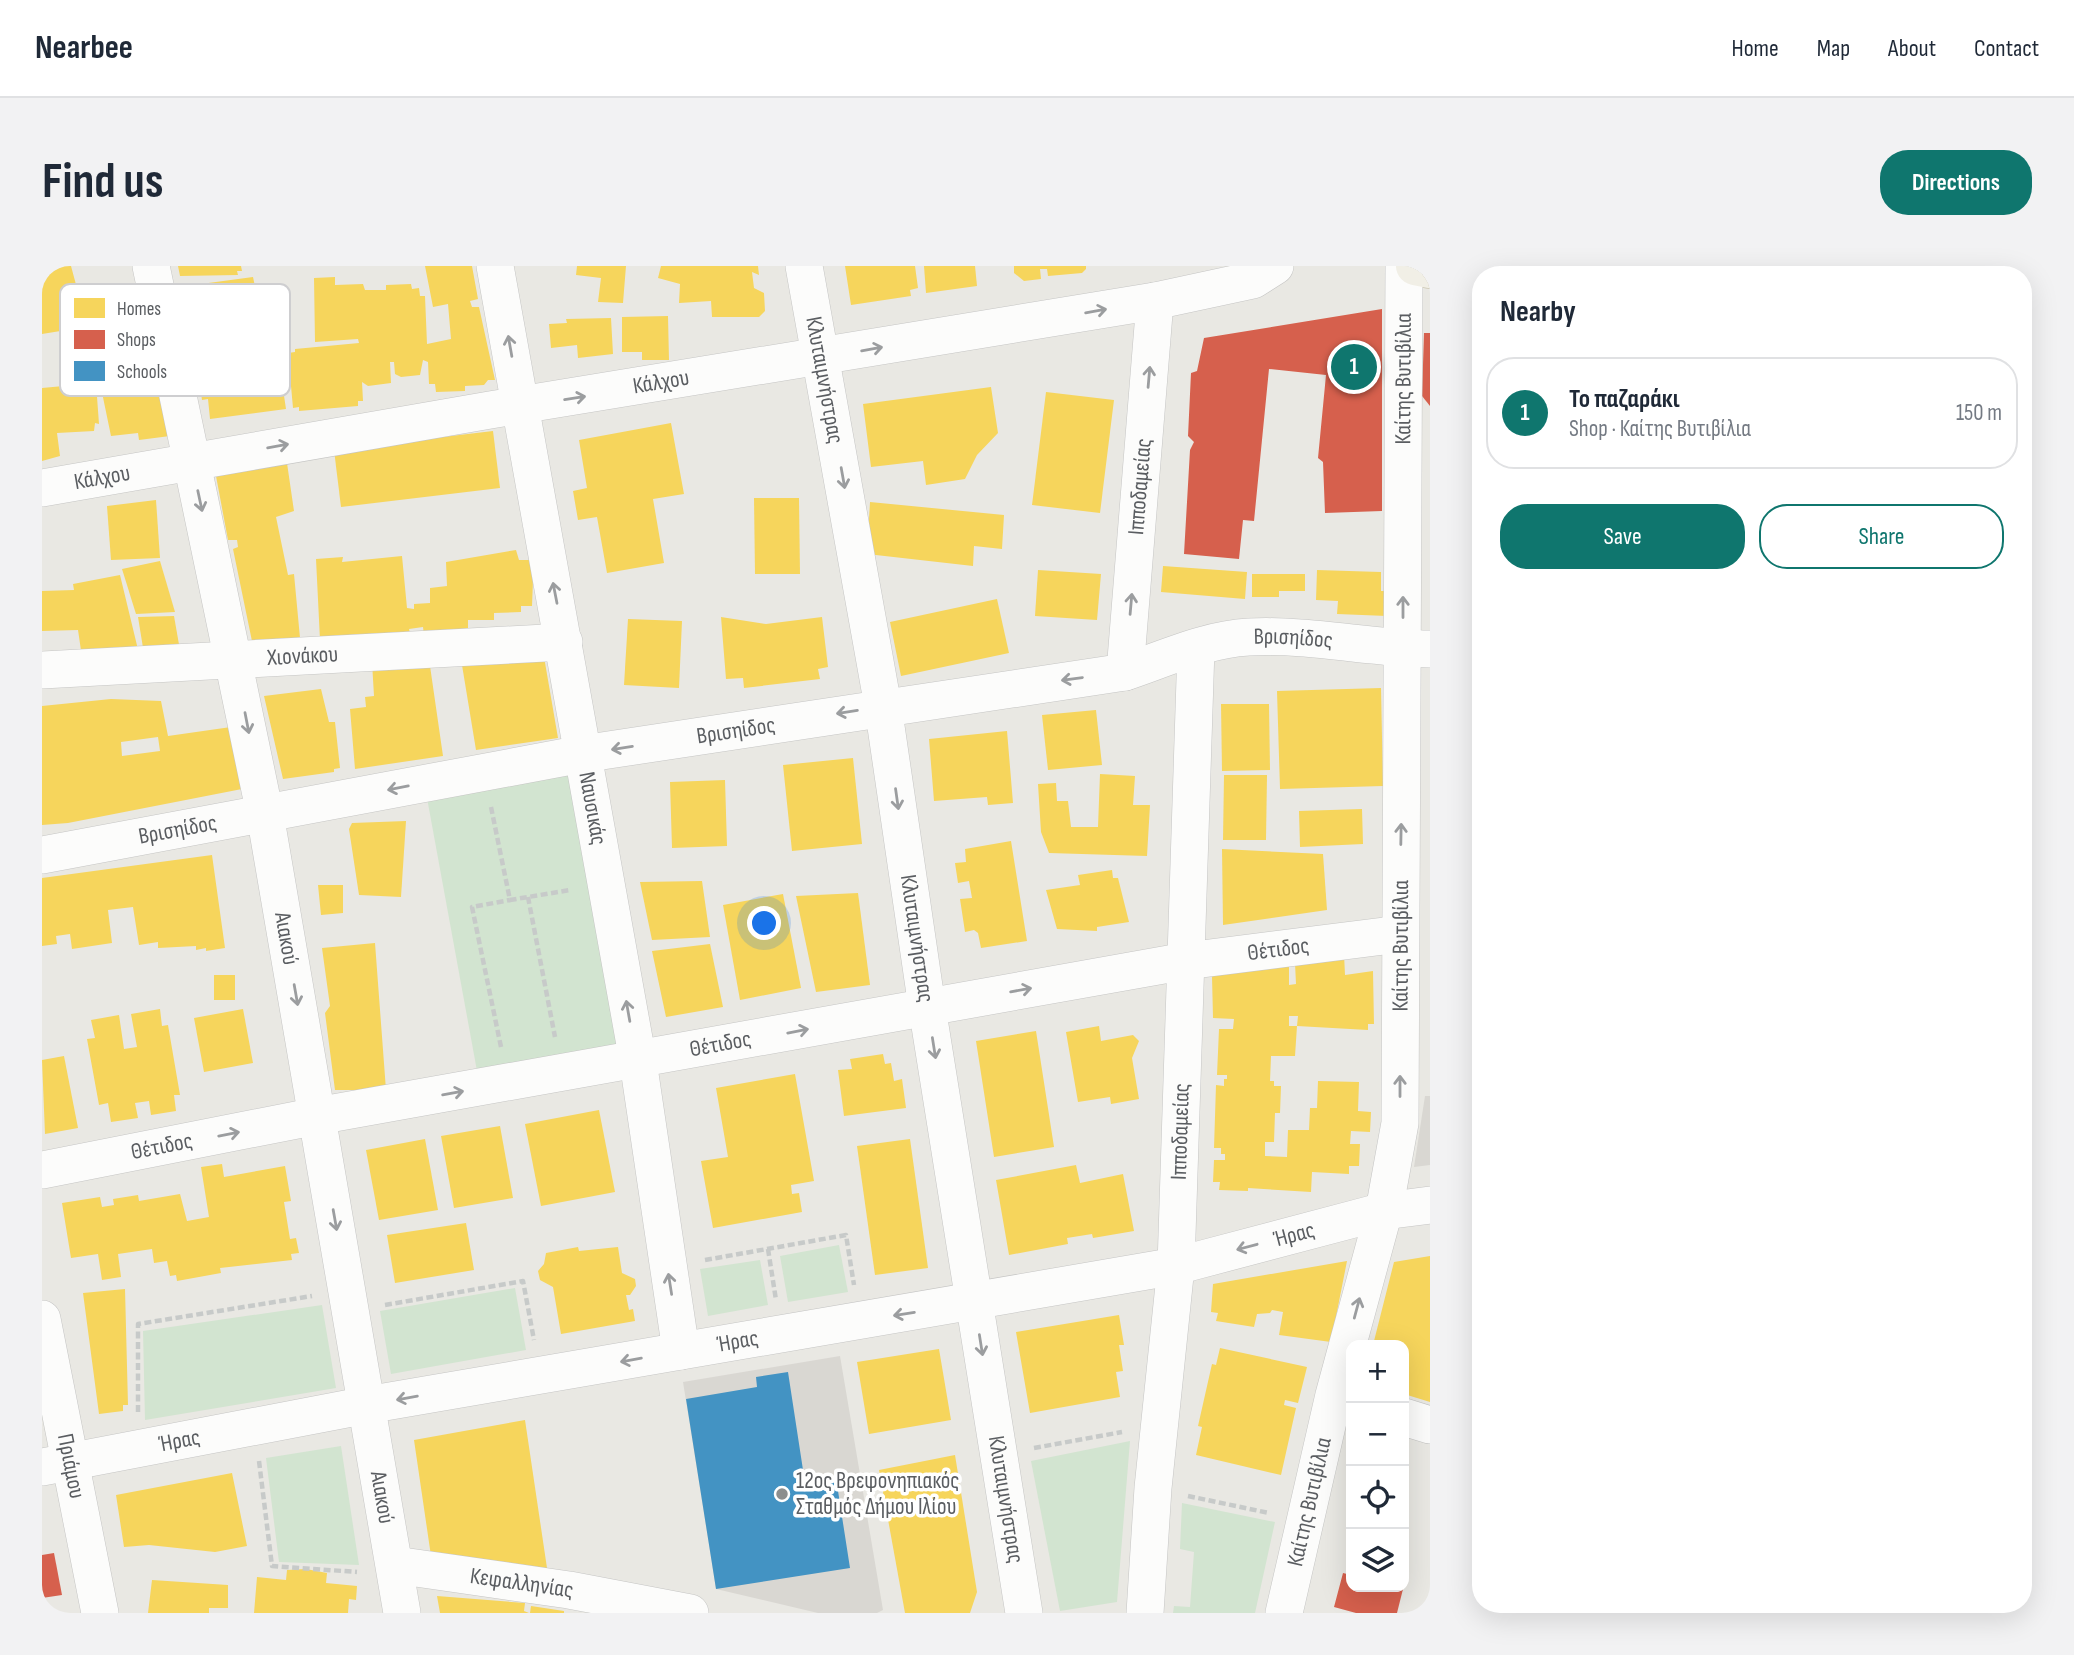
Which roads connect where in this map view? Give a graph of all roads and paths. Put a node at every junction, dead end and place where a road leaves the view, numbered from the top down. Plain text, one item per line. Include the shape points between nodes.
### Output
1 (151, 266) edge
2 (495, 266) edge
3 (804, 266) edge
4 (1275, 266) edge
5 (1404, 266) edge
6 (1415, 266) edge
7 (1430, 269) edge
8 (155, 284) edge
9 (1155, 301) junction
10 (822, 358) junction
11 (178, 396) edge
12 (520, 406) junction
13 (192, 461) junction
14 (42, 488) edge
15 (565, 642) junction
16 (1196, 648) junction
17 (1417, 649) edge
18 (234, 661) junction
19 (42, 670) edge
20 (1125, 672) junction
21 (883, 706) junction
22 (582, 754) junction
23 (485, 772) junction
24 (265, 814) junction
25 (42, 855) edge
26 (605, 884) junction
27 (528, 897) junction
28 (510, 900) junction
29 (1400, 934) junction
30 (1186, 961) junction
31 (927, 1007) junction
32 (638, 1061) junction
33 (563, 1073) junction
34 (508, 1083) junction
35 (317, 1116) junction
36 (42, 1170) edge
37 (1430, 1205) edge
38 (1384, 1211) junction
39 (768, 1249) junction
40 (668, 1266) junction
41 (1176, 1266) junction
42 (349, 1301) junction
43 (975, 1303) junction
44 (42, 1319) edge
45 (859, 1321) junction
46 (782, 1334) junction
47 (681, 1351) junction
48 (540, 1376) junction
49 (1342, 1398) edge
50 (367, 1405) junction
51 (1409, 1419) edge
52 (1430, 1425) edge
53 (254, 1426) junction
54 (1160, 1426) junction
55 (138, 1449) junction
56 (999, 1454) junction
57 (57, 1464) edge
58 (1153, 1488) junction
59 (1307, 1521) junction
60 (396, 1570) junction
61 (100, 1613) edge
62 (402, 1613) edge
63 (690, 1613) edge
64 (1024, 1613) edge
65 (1145, 1613) edge
66 (1284, 1613) edge

1 - 8 street, Αιακού
12 -> 2 street, Ναυσικάς
3 - 10 street, Κλυταιμνήστρας
4 - 9 street, Κάλχου via 1253,280
17 -> 5 street, Καίτης Βυτιβίλια
6 - 7 main road
10 -> 9 street, Κάλχου
20 -> 9 street, Ιπποδαμείας
12 -> 10 street, Κάλχου
10 -> 21 street, Κλυταιμνήστρας
11 - 13 street, Αιακού
13 -> 12 street, Κάλχου
15 -> 12 street, Ναυσικάς
13 - 14 street, Κάλχου
13 -> 18 street, Αιακού
15 - 18 street, Χιονάκου
15 - 22 street, Ναυσικάς
16 - 17 street, Βρισηίδος via 1246,637 1296,636
16 - 20 street, Βρισηίδος
16 - 30 street, Ιπποδαμείας
29 -> 17 street, Καίτης Βυτιβίλια
18 - 19 street, Χιονάκου
18 -> 24 street, Αιακού
20 -> 21 street, Βρισηίδος
21 -> 22 street, Βρισηίδος
21 -> 31 street, Κλυταιμνήστρας
22 - 23 street, Βρισηίδος
22 - 26 street, Ναυσικάς
23 -> 24 street, Βρισηίδος
23 - 28 path
24 - 25 street, Βρισηίδος
24 -> 35 street, Αιακού
26 - 27 path
32 -> 26 street, Ναυσικάς
27 - 28 path
27 - 33 path
28 - 34 path via 472,907
29 - 30 street, Θέτιδος
38 -> 29 street, Καίτης Βυτιβίλια via 1401,1123
31 -> 30 street, Θέτιδος
30 - 41 street, Ιπποδαμείας
32 -> 31 street, Θέτιδος
31 -> 43 street, Κλυταιμνήστρας
32 - 33 street, Θέτιδος
32 - 40 street, Ναυσικάς
33 - 34 street, Θέτιδος
35 -> 34 street, Θέτιδος
36 -> 35 street, Θέτιδος
35 -> 42 street, Αιακού
37 - 38 street, Ήρας
38 -> 41 street, Ήρας
49 -> 38 street, Καίτης Βυτιβίλια
39 - 40 path
39 - 45 path via 846,1235
39 - 46 path
47 -> 40 street, Ναυσικάς
41 - 43 street, Ήρας
41 - 54 street, Ιπποδαμείας
42 - 48 path via 523,1281
42 - 50 street, Αιακού
42 - 55 path via 138,1324
43 -> 45 street, Ήρας
43 -> 56 street, Κλυταιμνήστρας
44 - 57 street, Πριάμου
45 - 46 street, Ήρας
46 - 47 street, Ήρας
47 -> 48 street, Ήρας
48 -> 50 street, Ήρας
49 - 59 street, Καίτης Βυτιβίλια
50 - 53 street, Ήρας
50 - 60 street, Αιακού
51 - 52 street
53 - 55 street, Ήρας
53 - 60 path via 272,1566
54 - 56 path
54 - 58 street, Ιπποδαμείας
55 - 57 street, Ήρας
56 - 64 street, Κλυταιμνήστρας
57 - 61 street, Πριάμου
58 - 59 path
58 - 65 street, Ιπποδαμείας
59 - 66 street, Καίτης Βυτιβίλια
60 - 62 street, Αιακού
60 - 63 street, Κεφαλληνίας via 569,1590

